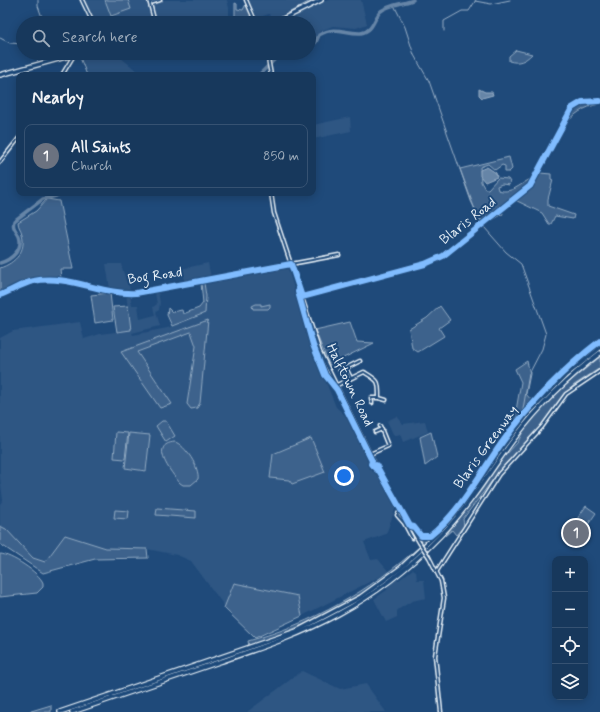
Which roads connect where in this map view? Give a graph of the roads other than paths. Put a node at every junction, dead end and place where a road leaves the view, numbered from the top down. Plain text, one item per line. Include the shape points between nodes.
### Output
1 (82, 0) edge
2 (160, 0) edge
3 (246, 0) edge
4 (322, 0) edge
5 (149, 1) edge
6 (90, 16) edge
7 (153, 16) edge
8 (253, 16) edge
9 (289, 16) edge
10 (55, 60) edge
11 (73, 60) edge
12 (268, 60) edge
13 (64, 72) edge
14 (271, 72) edge
15 (0, 75) edge
16 (600, 101) edge
17 (16, 142) edge
18 (0, 162) edge
19 (272, 196) edge
20 (339, 255) dead end
21 (291, 264) junction
22 (0, 295) edge
23 (302, 297) junction
24 (600, 348) edge
25 (600, 353) edge
26 (360, 361) dead end
27 (346, 368) junction
28 (340, 371) dead end
29 (600, 371) edge
30 (351, 378) junction
31 (337, 386) junction
32 (379, 398) junction
33 (386, 400) dead end
34 (372, 402) dead end
35 (380, 426) dead end
36 (382, 429) junction
37 (375, 432) dead end
38 (370, 454) junction
39 (401, 510) junction
40 (412, 538) dead end
41 (437, 571) junction
42 (60, 712) edge
43 (72, 712) edge
44 (440, 712) edge

1 - 6 street
2 - 5 street
3 - 8 street
4 - 9 highway
5 - 7 street
10 - 15 highway
11 - 13 street
12 - 14 street
16 - 23 street, Blaris Road via 586,101 572,108 530,186 440,258
17 - 18 street
19 - 21 street, Halftown Road via 274,213
20 - 21 street, Bog Road
21 - 22 street, Bog Road via 136,293 121,293 45,280 26,283
21 - 23 street, Halftown Road
23 - 31 street, Halftown Road via 320,352
24 - 42 highway via 565,376 529,413 469,498 437,534 401,568 361,597 297,631
25 - 43 highway via 562,385 533,415 445,531 406,568 371,595 287,638
26 - 27 street
27 - 28 street
27 - 30 street
29 - 41 street via 566,394 542,427 499,474
30 - 31 street
30 - 32 street via 364,372 376,378
31 - 38 street, Halftown Road
32 - 33 street
32 - 34 street via 371,398
35 - 36 street
36 - 37 street
36 - 38 street via 388,446
38 - 39 street, Halftown Road
39 - 40 street, Halftown Road via 397,515 404,522
39 - 41 street, Halftown Road, bridge
41 - 44 street, Halftown Road via 444,598 435,656

